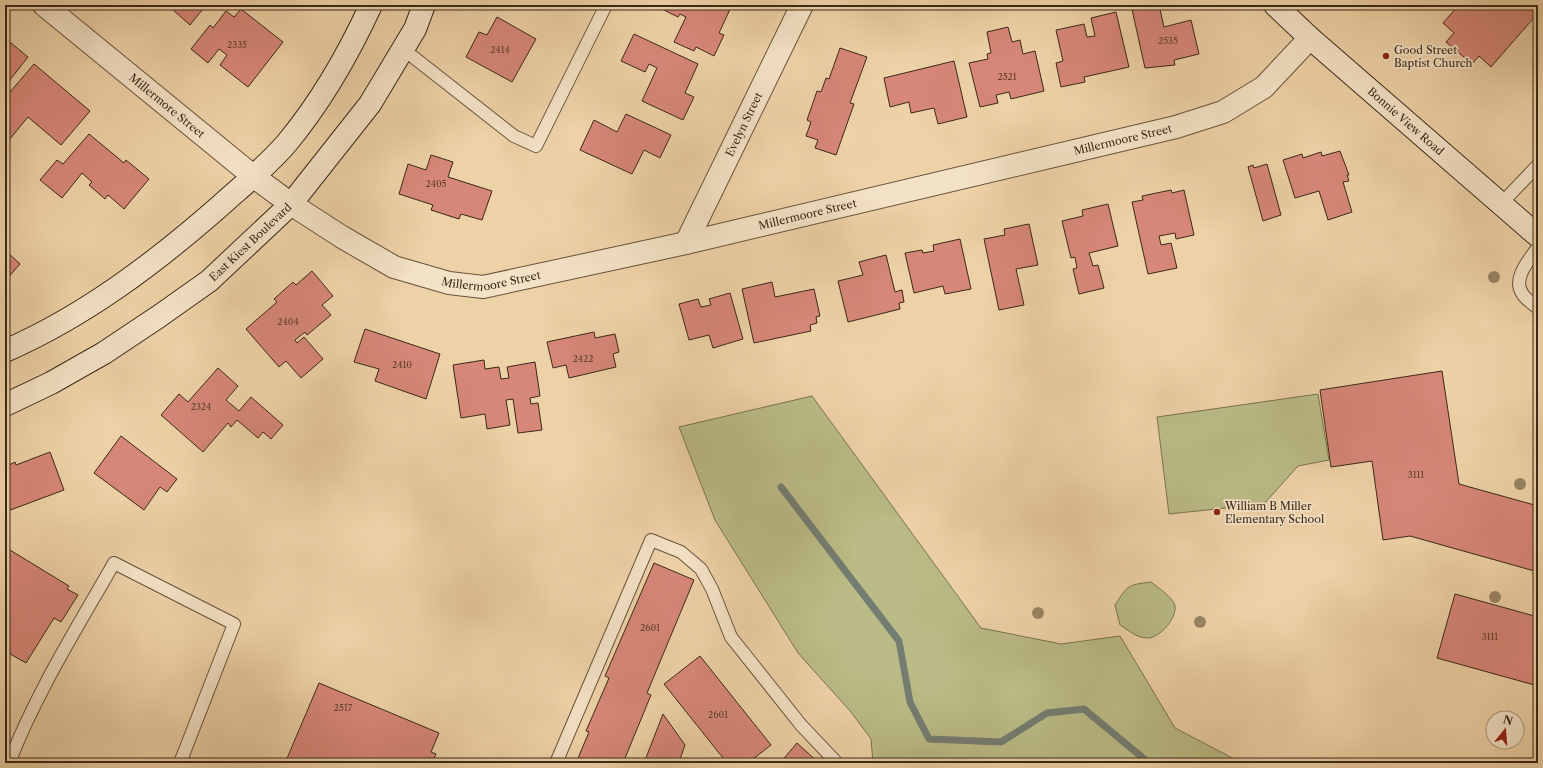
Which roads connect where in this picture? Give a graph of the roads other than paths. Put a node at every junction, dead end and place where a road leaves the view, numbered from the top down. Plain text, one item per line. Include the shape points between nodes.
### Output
1 (44, 5) edge
2 (371, 5) edge
3 (424, 5) edge
4 (606, 5) edge
5 (802, 5) edge
6 (1275, 5) edge
7 (1310, 38) junction
8 (403, 49) junction
9 (1538, 165) edge
10 (253, 176) junction
11 (291, 204) junction
12 (1501, 204) junction
13 (1538, 236) edge
14 (686, 243) junction
15 (1538, 247) edge
16 (1538, 308) edge
17 (5, 351) edge
18 (5, 405) edge
19 (9, 763) edge
20 (180, 763) edge
21 (556, 763) edge
22 (837, 763) edge

1 - 10 street, Millermore Street
2 - 10 street via 353,44 327,89 285,144
3 - 8 street, East Kiest Boulevard via 415,29
4 - 8 lane via 536,146 514,136
5 - 14 street, Evelyn Street
6 - 7 street, Bonnie View Road
7 - 12 street, Bonnie View Road
7 - 14 street, Millermoore Street via 1264,87 1223,112 1183,125
8 - 11 street, East Kiest Boulevard via 370,104
9 - 12 lane
10 - 11 street, Millermore Street
10 - 17 street via 175,245 108,294 29,341
11 - 14 street, Millermoore Street via 394,267 449,283 483,287
11 - 18 street, East Kiest Boulevard via 209,280 158,317 104,353
12 - 13 street, Bonnie View Road
15 - 16 lane via 1522,272 1519,287 1522,294
19 - 20 lane via 39,696 114,563 234,624
21 - 22 lane via 651,540 681,552 700,569 712,589 731,637 801,725

